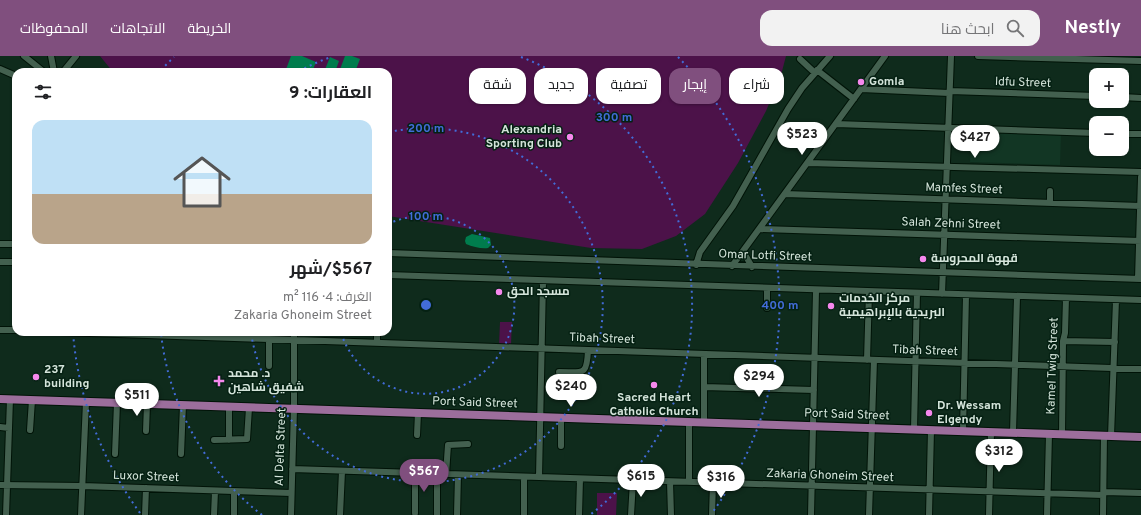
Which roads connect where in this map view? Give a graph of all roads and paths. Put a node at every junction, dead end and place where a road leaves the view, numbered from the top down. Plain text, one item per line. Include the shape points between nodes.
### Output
1 (24, 56) edge
2 (51, 56) edge
3 (76, 56) edge
4 (830, 56) edge
5 (885, 56) edge
6 (951, 56) edge
7 (978, 56) edge
8 (800, 59) dead end
9 (1141, 61) edge
10 (39, 68) edge
11 (53, 68) edge
12 (66, 68) edge
13 (0, 69) edge
14 (816, 72) junction
15 (12, 74) edge
16 (861, 89) junction
17 (950, 92) junction
18 (1089, 96) edge
19 (1129, 97) edge
20 (1141, 98) edge
21 (854, 99) junction
22 (836, 124) junction
23 (948, 128) junction
24 (1089, 133) edge
25 (1129, 134) edge
26 (1141, 134) edge
27 (808, 163) junction
28 (947, 167) junction
29 (1141, 172) edge
30 (1141, 177) edge
31 (1050, 191) dead end
32 (785, 194) junction
33 (946, 200) junction
34 (1050, 203) junction
35 (1141, 206) edge
36 (760, 229) junction
37 (944, 235) junction
38 (1140, 241) edge
39 (0, 244) edge
40 (12, 244) edge
41 (743, 251) junction
42 (392, 253) edge
43 (0, 262) edge
44 (12, 262) edge
45 (696, 265) junction
46 (732, 266) junction
47 (752, 267) junction
48 (943, 273) junction
49 (392, 276) edge
50 (1140, 279) edge
51 (543, 281) junction
52 (767, 289) junction
53 (816, 291) junction
54 (869, 292) junction
55 (917, 293) junction
56 (942, 294) junction
57 (966, 295) junction
58 (1017, 297) junction
59 (1066, 298) junction
60 (1116, 300) junction
61 (1141, 300) edge
62 (767, 308) dead end
63 (0, 330) edge
64 (12, 330) edge
65 (254, 336) edge
66 (294, 336) edge
67 (377, 336) edge
68 (269, 339) junction
69 (294, 340) junction
70 (1063, 341) junction
71 (377, 342) junction
72 (1115, 342) junction
73 (541, 348) junction
74 (588, 350) junction
75 (704, 354) junction
76 (815, 358) junction
77 (867, 360) junction
78 (874, 360) junction
79 (916, 361) junction
80 (965, 363) junction
81 (1015, 364) junction
82 (269, 366) dead end
83 (1064, 366) junction
84 (1114, 368) junction
85 (1141, 369) edge
86 (559, 372) dead end
87 (704, 387) junction
88 (814, 390) junction
89 (0, 399) edge
90 (10, 399) junction
91 (32, 400) junction
92 (86, 402) junction
93 (117, 403) junction
94 (147, 404) junction
95 (183, 405) junction
96 (229, 407) junction
97 (249, 408) junction
98 (294, 409) junction
99 (418, 413) junction
100 (540, 417) junction
101 (561, 418) junction
102 (689, 422) junction
103 (704, 422) junction
104 (814, 426) junction
105 (0, 427) edge
106 (9, 428) junction
107 (872, 428) junction
108 (914, 429) junction
109 (30, 430) dead end
110 (931, 430) junction
111 (146, 431) dead end
112 (963, 431) junction
113 (991, 432) junction
114 (1013, 432) junction
115 (1049, 434) junction
116 (1062, 434) junction
117 (417, 435) dead end
118 (1108, 436) junction
119 (1141, 437) edge
120 (214, 440) dead end
121 (229, 440) junction
122 (468, 444) dead end
123 (561, 446) dead end
124 (114, 454) dead end
125 (181, 454) dead end
126 (292, 469) junction
127 (342, 471) junction
128 (415, 473) junction
129 (437, 474) junction
130 (446, 474) junction
131 (458, 475) junction
132 (524, 477) junction
133 (539, 478) junction
134 (580, 479) junction
135 (633, 481) junction
136 (670, 482) junction
137 (689, 482) junction
138 (713, 483) junction
139 (3, 485) edge
140 (82, 486) junction
141 (812, 487) junction
142 (146, 488) junction
143 (870, 489) junction
144 (215, 491) junction
145 (234, 491) junction
146 (930, 491) junction
147 (291, 493) junction
148 (990, 493) junction
149 (1141, 493) edge
150 (1047, 494) junction
151 (1104, 494) junction
152 (415, 513) dead end
153 (6, 515) edge
154 (81, 515) edge
155 (145, 515) edge
156 (214, 515) edge
157 (234, 515) edge
158 (291, 515) edge
159 (340, 515) edge
160 (437, 515) edge
161 (457, 515) edge
162 (524, 515) edge
163 (579, 515) edge
164 (631, 515) edge
165 (671, 515) edge
166 (712, 515) edge
167 (811, 515) edge
168 (869, 515) edge
169 (929, 515) edge
170 (989, 515) edge
171 (1046, 515) edge
172 (1103, 515) edge

1 - 10 street
2 - 11 street
3 - 12 street
4 - 14 street
5 - 16 street
6 - 17 street
7 - 9 street
8 - 14 street
13 - 15 street
14 - 21 street
14 - 45 street via 781,119 733,206 700,252
16 - 17 street, Idfu Street
16 - 21 street
17 - 18 street, Idfu Street
17 - 23 street
19 - 20 street
21 - 22 street
22 - 23 street
22 - 27 street
23 - 24 street
23 - 28 street
25 - 26 street
27 - 28 street
27 - 32 street
28 - 29 street
28 - 33 street
30 - 35 street
31 - 34 street
32 - 33 street, Mamfes Street
32 - 36 street
33 - 34 street, Mamfes Street
33 - 37 street
34 - 35 street, Mamfes Street
35 - 38 street
36 - 37 street, Salah Zehni Street
36 - 41 street
37 - 38 street, Salah Zehni Street
37 - 48 street
38 - 50 street
39 - 40 street
41 - 46 street
41 - 47 street
42 - 45 street, Omar Lotfi Street
43 - 44 street
45 - 46 street, Omar Lotfi Street
46 - 47 street, Omar Lotfi Street
47 - 48 street, Omar Lotfi Street
48 - 50 street, Omar Lotfi Street
48 - 56 street
49 - 51 street
51 - 52 street
51 - 73 street
52 - 53 street
52 - 62 street
53 - 54 street
53 - 76 street
54 - 55 street
54 - 77 street
55 - 56 street
55 - 79 street
56 - 57 street
57 - 58 street
57 - 80 street
58 - 59 street
58 - 81 street
59 - 60 street
59 - 70 street, Kamel Twig Street
60 - 61 street
60 - 72 street
63 - 64 street
65 - 68 street, Tibah Street
66 - 69 street, Al Delta Street
67 - 71 street
68 - 69 street, Tibah Street
68 - 82 street
69 - 71 street, Tibah Street
69 - 98 street, Al Delta Street
70 - 72 street
70 - 83 street, Kamel Twig Street
71 - 73 street, Tibah Street
72 - 84 street
73 - 74 street, Tibah Street
73 - 100 street
74 - 75 street, Tibah Street
74 - 86 street via 586,370
75 - 76 street, Tibah Street
75 - 87 street
76 - 77 street, Tibah Street
76 - 88 street
77 - 78 street, Tibah Street
78 - 79 street, Tibah Street
78 - 107 street
79 - 80 street, Tibah Street
79 - 108 street
80 - 81 street, Tibah Street
80 - 112 street
81 - 83 street, Tibah Street
81 - 114 street
83 - 84 street, Tibah Street
83 - 116 street, Kamel Twig Street
84 - 85 street, Tibah Street
84 - 118 street
87 - 88 street
87 - 103 street
88 - 104 street
89 - 90 main road, Port Said Street
90 - 91 main road, Port Said Street
90 - 106 street
91 - 92 main road, Port Said Street
91 - 109 street
92 - 93 main road, Port Said Street
92 - 140 street
93 - 94 main road, Port Said Street
93 - 124 street
94 - 95 main road, Port Said Street
94 - 111 street
95 - 96 main road, Port Said Street
95 - 125 street
96 - 97 main road, Port Said Street
96 - 121 street
97 - 98 main road, Port Said Street
97 - 121 street via 247,438
98 - 99 main road, Port Said Street
98 - 126 street, Al Delta Street
99 - 100 main road, Port Said Street
99 - 117 street
100 - 101 main road, Port Said Street
100 - 133 street
101 - 102 main road, Port Said Street
101 - 123 street
102 - 103 main road, Port Said Street
102 - 137 street
103 - 104 main road, Port Said Street
104 - 107 main road, Port Said Street
104 - 141 street
105 - 106 street
106 - 139 street
107 - 108 main road, Port Said Street
107 - 143 street
108 - 110 main road, Port Said Street
110 - 112 main road, Port Said Street
110 - 146 street
112 - 113 main road, Port Said Street
113 - 114 main road, Port Said Street
113 - 148 street
114 - 115 main road, Port Said Street
115 - 116 main road, Port Said Street
115 - 150 street
116 - 118 main road, Port Said Street
118 - 119 main road, Port Said Street
118 - 151 street
120 - 121 street
122 - 130 street via 448,445
126 - 127 street, Zakaria Ghoneim Street
126 - 147 street, Al Delta Street
127 - 128 street, Zakaria Ghoneim Street
127 - 159 street
128 - 129 street, Zakaria Ghoneim Street
128 - 152 street
129 - 130 street, Zakaria Ghoneim Street
129 - 160 street
130 - 131 street, Zakaria Ghoneim Street
131 - 132 street, Zakaria Ghoneim Street
131 - 161 street
132 - 133 street, Zakaria Ghoneim Street
132 - 162 street
133 - 134 street, Zakaria Ghoneim Street
134 - 135 street, Zakaria Ghoneim Street
134 - 163 street
135 - 136 street, Zakaria Ghoneim Street
135 - 164 street
136 - 137 street, Zakaria Ghoneim Street
136 - 165 street
137 - 138 street, Zakaria Ghoneim Street
138 - 141 street, Zakaria Ghoneim Street
138 - 166 street
139 - 140 street, Luxor Street
139 - 153 street
140 - 142 street, Luxor Street
140 - 154 street
141 - 143 street, Zakaria Ghoneim Street
141 - 167 street
142 - 144 street, Luxor Street
142 - 155 street
143 - 146 street, Zakaria Ghoneim Street
143 - 168 street
144 - 145 street, Luxor Street
144 - 156 street
145 - 147 street, Luxor Street
145 - 157 street
146 - 148 street, Zakaria Ghoneim Street
146 - 169 street
147 - 158 street, Al Delta Street
148 - 150 street, Zakaria Ghoneim Street
148 - 170 street
149 - 151 street, Zakaria Ghoneim Street
150 - 151 street, Zakaria Ghoneim Street
150 - 171 street
151 - 172 street

